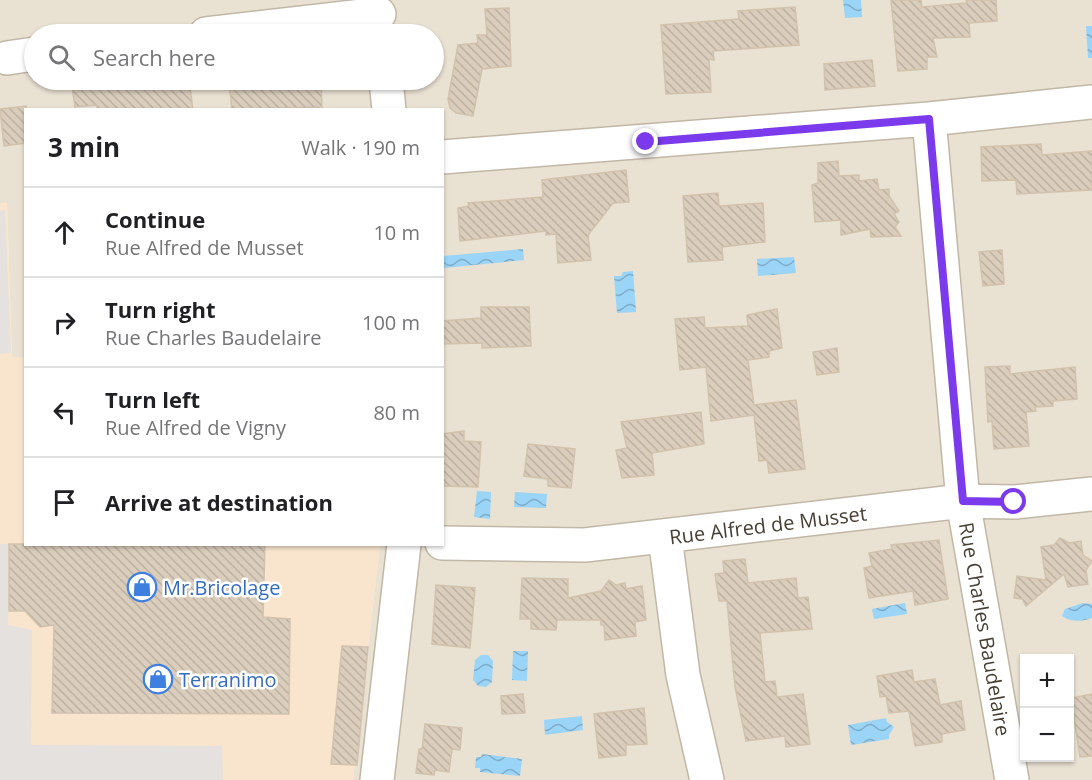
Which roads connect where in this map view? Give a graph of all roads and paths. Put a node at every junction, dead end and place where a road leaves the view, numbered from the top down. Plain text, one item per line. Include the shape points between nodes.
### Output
1 (379, 16) edge
2 (302, 24) edge
3 (387, 90) edge
4 (1092, 102) edge
5 (389, 108) edge
6 (929, 119) junction
7 (444, 158) edge
8 (1092, 494) edge
9 (963, 501) junction
10 (665, 537) junction
11 (444, 543) edge
12 (404, 546) edge
13 (376, 780) edge
14 (707, 780) edge
15 (1012, 780) edge

1 - 2 street
3 - 5 street
4 - 6 street
6 - 7 street
6 - 9 street, Rue Charles Baudelaire
8 - 9 street, Rue Alfred de Musset via 1014,502
9 - 10 street, Rue Alfred de Musset
9 - 15 street, Rue Charles Baudelaire
10 - 11 street, Rue Alfred de Musset via 585,545
10 - 14 street via 683,675
12 - 13 street

